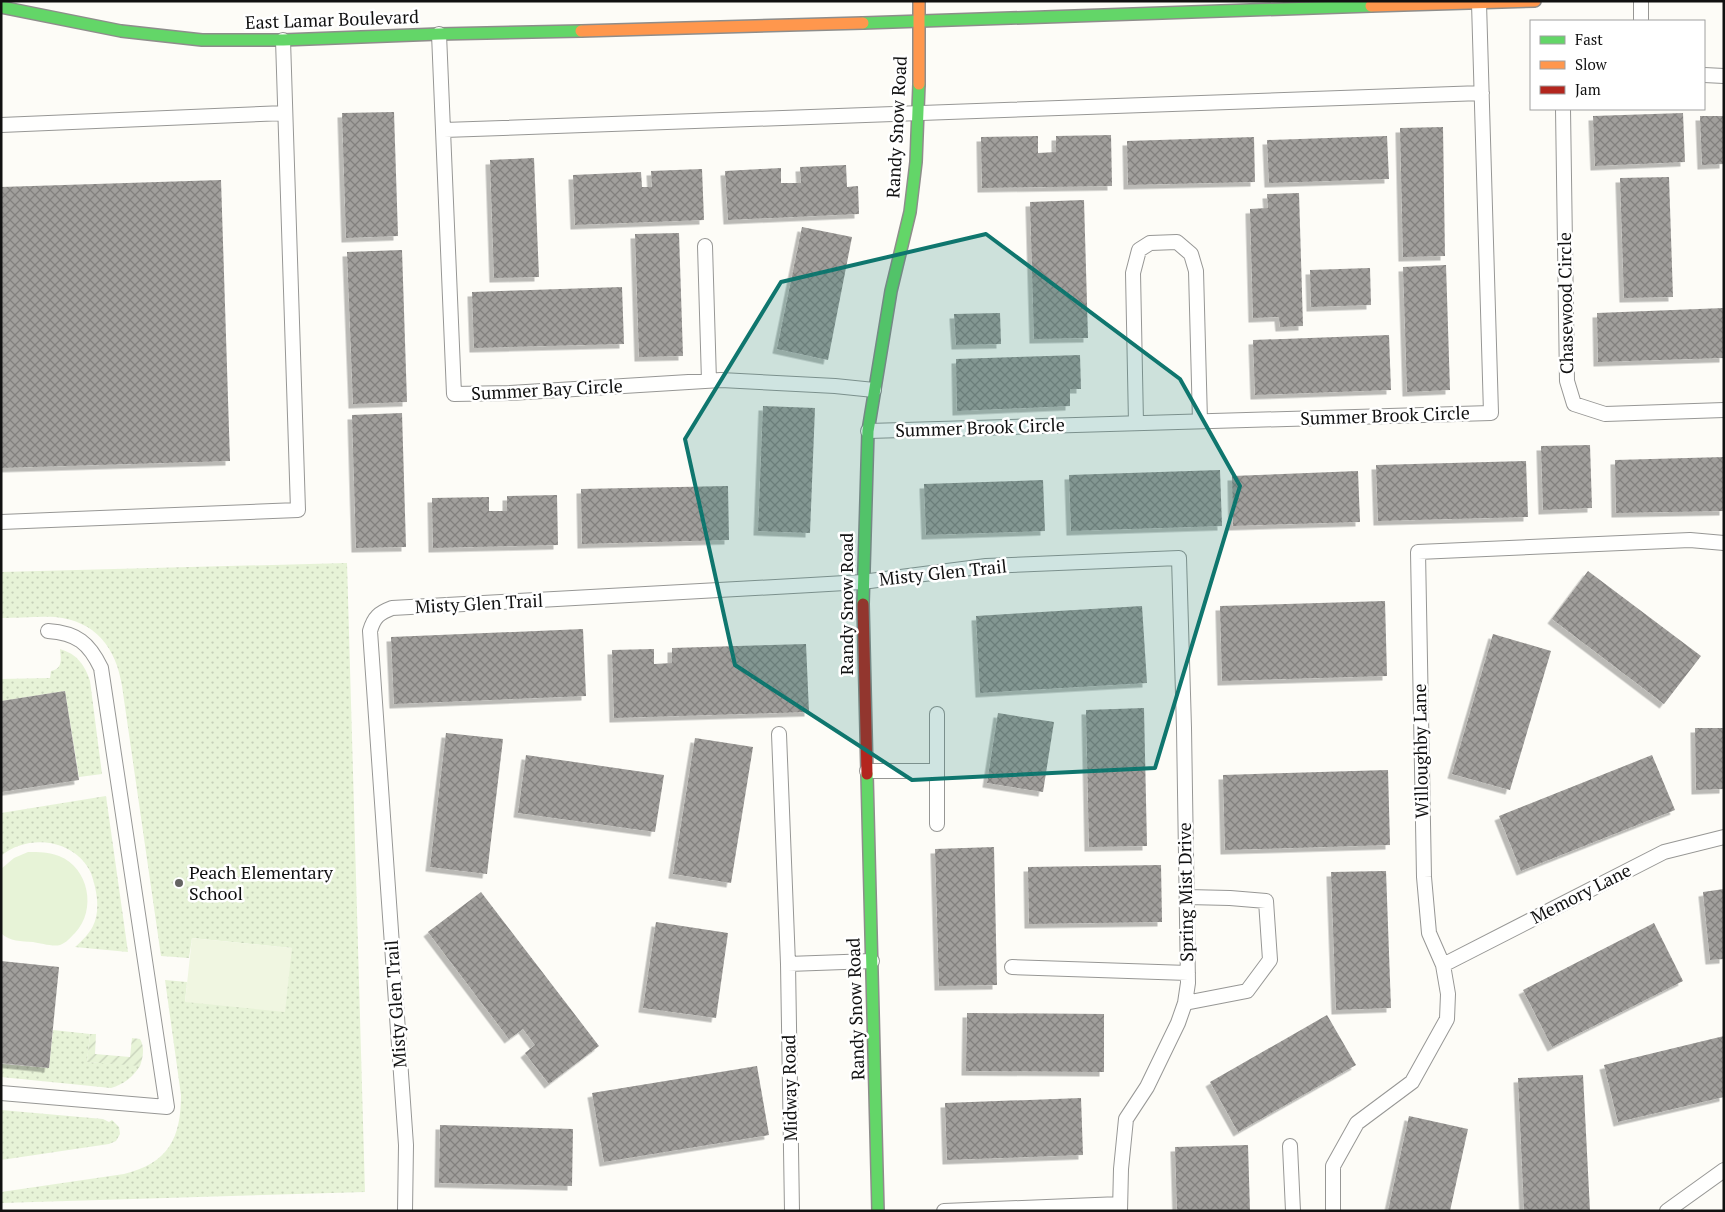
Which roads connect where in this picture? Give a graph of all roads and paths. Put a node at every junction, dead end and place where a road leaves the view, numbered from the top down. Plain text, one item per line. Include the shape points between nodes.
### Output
1 (919, 1) edge
2 (1536, 1) edge
3 (1641, 1) edge
4 (1480, 3) junction
5 (1, 7) edge
6 (1642, 20) edge
7 (918, 21) junction
8 (439, 34) junction
9 (283, 40) junction
10 (1705, 75) edge
11 (1724, 76) edge
12 (1482, 93) junction
13 (1563, 110) edge
14 (285, 113) junction
15 (919, 113) junction
16 (1, 125) edge
17 (444, 130) junction
18 (705, 246) dead end
19 (709, 381) junction
20 (874, 390) junction
21 (1724, 410) edge
22 (1200, 422) junction
23 (1136, 423) junction
24 (868, 431) junction
25 (1, 522) edge
26 (1724, 543) edge
27 (1179, 558) joint
28 (862, 582) junction
29 (48, 631) dead end
30 (937, 714) dead end
31 (779, 734) dead end
32 (937, 770) junction
33 (867, 771) junction
34 (937, 824) dead end
35 (1724, 837) edge
36 (1187, 897) junction
37 (872, 961) junction
38 (788, 964) junction
39 (1443, 965) junction
40 (1012, 967) dead end
41 (1188, 973) junction
42 (1185, 1003) junction
43 (1, 1093) edge
44 (1290, 1146) dead end
45 (1724, 1170) edge
46 (1120, 1207) edge
47 (404, 1211) edge
48 (792, 1211) edge
49 (878, 1211) edge
50 (944, 1211) edge
51 (1293, 1211) edge
52 (1333, 1211) edge
53 (1667, 1211) edge

1 - 7 main road, Randy Snow Road
2 - 4 main road, East Lamar Boulevard
3 - 6 lane
4 - 7 main road, East Lamar Boulevard
4 - 12 lane, Summer Brook Circle
5 - 9 main road, East Lamar Boulevard via 121,31 193,39
7 - 8 main road, East Lamar Boulevard
7 - 15 main road, Randy Snow Road
8 - 9 main road, East Lamar Boulevard
8 - 17 lane, Summer Bay Circle
9 - 14 lane
10 - 11 lane
12 - 15 lane
12 - 22 lane, Summer Brook Circle via 1492,413
13 - 21 lane, Chasewood Circle via 1567,381 1574,404 1605,414
14 - 16 lane
14 - 25 lane via 298,510
15 - 17 lane
15 - 20 main road, Randy Snow Road via 910,212 891,291
17 - 19 lane, Summer Bay Circle via 454,394
18 - 19 lane
19 - 20 lane, Summer Bay Circle
20 - 24 main road, Randy Snow Road
22 - 23 lane, Summer Brook Circle
22 - 23 lane via 1196,271 1191,254 1177,242 1168,242 1150,243 1139,250 1133,273
23 - 24 lane, Summer Brook Circle
24 - 28 main road, Randy Snow Road
26 - 39 lane, Willoughby Lane via 1690,540 1418,552 1424,877 1429,933
27 - 28 lane, Misty Glen Trail via 986,566
27 - 36 lane, Spring Mist Drive
28 - 33 main road, Randy Snow Road
28 - 47 lane, Misty Glen Trail via 392,608 379,613 373,621 370,631 406,1146
29 - 43 lane via 75,636 87,644 101,668 167,1107
30 - 32 lane
31 - 38 lane, Midway Road
32 - 33 lane
32 - 34 lane
33 - 37 main road, Randy Snow Road
35 - 39 lane, Memory Lane via 1664,852
36 - 41 lane, Spring Mist Drive
36 - 42 lane via 1266,901 1270,960 1247,991
37 - 38 lane
37 - 49 main road, Randy Snow Road
38 - 48 lane, Midway Road
39 - 52 lane, Willoughby Lane via 1448,994 1447,1019 1412,1082 1357,1123 1333,1166
40 - 41 lane
41 - 42 lane, Spring Mist Drive
42 - 46 lane, Spring Mist Drive via 1147,1087 1126,1119
44 - 51 lane
45 - 53 lane
46 - 50 lane

